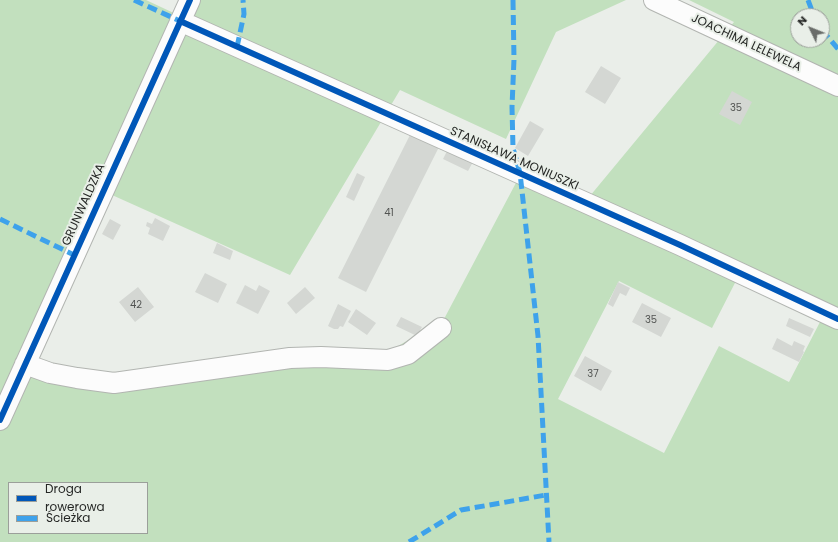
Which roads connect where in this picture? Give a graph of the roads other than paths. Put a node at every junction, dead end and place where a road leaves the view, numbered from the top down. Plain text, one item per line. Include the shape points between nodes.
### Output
1 (190, 0) edge
2 (654, 0) edge
3 (180, 21) junction
4 (838, 86) edge
5 (838, 319) edge
6 (441, 328) dead end
7 (25, 364) junction
8 (0, 420) edge

1 - 3 street, GRUNWALDZKA
2 - 4 street, JOACHIMA LELEWELA
3 - 5 street, STANISŁAWA MONIUSZKI via 680,245
3 - 7 street, GRUNWALDZKA
6 - 7 street via 408,354 388,360 290,358 114,382 50,373
7 - 8 street, GRUNWALDZKA

